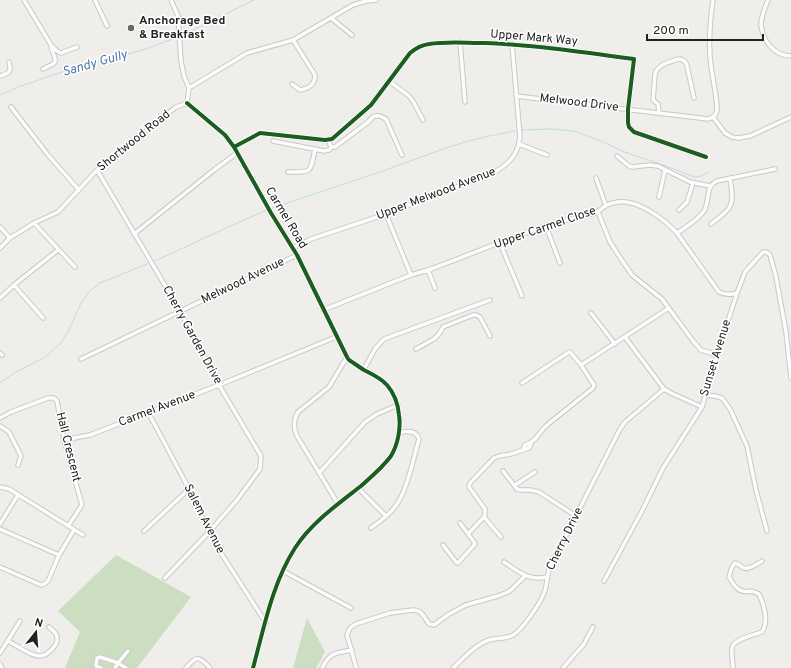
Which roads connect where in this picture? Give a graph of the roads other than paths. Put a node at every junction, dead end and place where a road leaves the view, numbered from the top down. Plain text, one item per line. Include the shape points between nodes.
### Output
1 (24, 0) edge
2 (95, 0) edge
3 (171, 0) edge
4 (376, 0) edge
5 (713, 0) edge
6 (768, 0) edge
7 (331, 18) junction
8 (107, 26) dead end
9 (352, 35) dead end
10 (293, 40) junction
11 (460, 42) junction
12 (512, 44) junction
13 (51, 45) junction
14 (77, 47) dead end
15 (791, 56) edge
16 (9, 62) dead end
17 (43, 69) dead end
18 (0, 76) edge
19 (389, 81) junction
20 (292, 84) dead end
21 (190, 88) junction
22 (516, 96) junction
23 (694, 98) dead end
24 (465, 102) dead end
25 (187, 104) junction
26 (11, 107) dead end
27 (628, 109) junction
28 (658, 113) junction
29 (791, 117) edge
30 (713, 118) junction
31 (423, 120) dead end
32 (329, 140) junction
33 (273, 142) dead end
34 (519, 144) junction
35 (234, 147) junction
36 (332, 147) junction
37 (315, 149) junction
38 (237, 153) junction
39 (548, 155) dead end
40 (402, 156) dead end
41 (617, 156) dead end
42 (706, 156) dead end
43 (775, 169) dead end
44 (97, 170) junction
45 (665, 170) junction
46 (288, 172) dead end
47 (596, 178) dead end
48 (730, 178) junction
49 (693, 183) junction
50 (710, 186) junction
51 (79, 190) junction
52 (659, 197) dead end
53 (606, 206) junction
54 (679, 210) dead end
55 (598, 212) junction
56 (386, 214) junction
57 (34, 223) junction
58 (711, 224) dead end
59 (546, 226) junction
60 (0, 227) edge
61 (677, 233) junction
62 (134, 234) junction
63 (10, 238) junction
64 (500, 243) junction
65 (0, 248) edge
66 (293, 248) junction
67 (58, 250) junction
68 (297, 254) junction
69 (560, 263) dead end
70 (75, 267) dead end
71 (428, 270) junction
72 (411, 276) junction
73 (14, 285) junction
74 (435, 288) dead end
75 (736, 293) junction
76 (522, 296) dead end
77 (0, 298) edge
78 (490, 300) dead end
79 (670, 308) junction
80 (323, 310) junction
81 (180, 311) junction
82 (458, 312) junction
83 (591, 313) dead end
84 (43, 318) dead end
85 (461, 320) junction
86 (490, 336) dead end
87 (336, 337) junction
88 (625, 337) junction
89 (615, 344) junction
90 (416, 349) dead end
91 (717, 355) junction
92 (347, 357) junction
93 (81, 360) dead end
94 (581, 365) junction
95 (364, 369) junction
96 (791, 378) edge
97 (522, 383) dead end
98 (219, 385) junction
99 (664, 389) junction
100 (705, 396) junction
101 (398, 405) junction
102 (702, 406) junction
103 (148, 412) junction
104 (0, 418) edge
105 (0, 426) edge
106 (399, 432) junction
107 (64, 440) junction
108 (18, 465) dead end
109 (503, 471) dead end
110 (320, 472) junction
111 (535, 472) dead end
112 (514, 485) junction
113 (0, 487) edge
114 (358, 488) junction
115 (189, 489) junction
116 (18, 495) junction
117 (338, 504) junction
118 (386, 516) junction
119 (576, 516) junction
120 (484, 517) junction
121 (460, 523) dead end
122 (0, 524) edge
123 (68, 526) junction
124 (371, 528) dead end
125 (0, 529) edge
126 (74, 530) junction
127 (144, 531) dead end
128 (767, 531) dead end
129 (209, 532) junction
130 (468, 534) junction
131 (83, 535) dead end
132 (501, 536) dead end
133 (443, 545) dead end
134 (59, 555) junction
135 (762, 561) dead end
136 (504, 562) dead end
137 (0, 566) edge
138 (283, 571) junction
139 (525, 576) junction
140 (547, 577) junction
141 (165, 578) dead end
142 (604, 581) dead end
143 (351, 608) dead end
144 (20, 621) dead end
145 (266, 623) junction
146 (49, 627) dead end
147 (593, 627) dead end
148 (8, 641) junction
149 (352, 650) junction
150 (128, 651) dead end
151 (0, 653) edge
152 (118, 663) junction
153 (0, 664) edge
154 (356, 667) dead end
155 (2, 668) edge
156 (100, 668) edge
157 (115, 668) edge
158 (126, 668) edge
159 (186, 668) edge
160 (210, 668) edge
161 (253, 668) edge
162 (322, 668) edge
163 (453, 668) edge
164 (563, 668) edge
165 (733, 668) edge

1 - 13 street
2 - 8 street
3 - 21 street via 178,16 181,61
4 - 7 street via 359,3
5 - 30 street via 710,51 717,107 717,113
6 - 15 street via 762,14 763,34 772,49 785,56
7 - 9 street
7 - 10 street
10 - 20 street via 316,78 308,88 300,90
10 - 21 street via 247,53
11 - 12 street, Upper Mark Way
11 - 19 street, Upper Mark Way via 428,44 415,49
11 - 24 street
12 - 22 street, Upper Melwood Avenue
12 - 27 street, Upper Mark Way via 634,59
13 - 14 street via 61,53
13 - 17 street via 55,62
16 - 18 street via 9,72
19 - 31 street via 409,96
19 - 32 street, Upper Mark Way via 371,105
21 - 25 street
22 - 27 street, Melwood Drive
22 - 34 street, Upper Melwood Avenue
23 - 28 street via 688,66 685,61 678,59 659,67 655,74 653,100 658,104
25 - 35 street, Carmel Road via 225,135
25 - 44 street, Shortwood Road via 176,106
26 - 51 street
27 - 28 street, Melwood Drive
27 - 42 street via 629,127 634,132
28 - 30 street, Melwood Drive
29 - 30 street via 750,136 739,138 725,133
32 - 35 street via 260,133
32 - 36 street
33 - 37 street
34 - 39 street
34 - 56 street, Upper Melwood Avenue via 510,162 494,173
35 - 38 street, Carmel Road
36 - 37 street via 327,150
36 - 40 street via 374,116 380,116 386,119
37 - 46 street via 310,170
38 - 62 street
38 - 66 street, Carmel Road
41 - 45 street via 632,167 654,166
43 - 48 street
44 - 51 street, Shortwood Road
44 - 62 street, Cherry Garden Drive
45 - 49 street
45 - 52 street
47 - 53 street
48 - 50 street via 717,181
48 - 58 street via 733,199 731,206
49 - 50 street
49 - 54 street via 688,202
50 - 61 street via 704,211
51 - 57 street, Shortwood Road via 58,212
53 - 55 street, Upper Carmel Close
53 - 61 street, Upper Carmel Close via 626,202 640,206 670,225
55 - 59 street, Upper Carmel Close
55 - 79 street via 610,242 632,275
56 - 66 street, Upper Melwood Avenue via 311,239
56 - 72 street
57 - 63 street, Shortwood Road
57 - 67 street
59 - 64 street, Upper Carmel Close
59 - 69 street
60 - 63 street
61 - 75 street, Upper Carmel Close via 719,292 726,295
62 - 81 street, Cherry Garden Drive
63 - 65 street, Shortwood Road
64 - 71 street, Upper Carmel Close
64 - 76 street
66 - 68 street, Carmel Road
67 - 70 street
67 - 73 street
68 - 80 street, Carmel Road
68 - 81 street, Melwood Avenue
71 - 72 street, Upper Carmel Close
71 - 74 street
72 - 80 street, Upper Carmel Close
73 - 77 street
73 - 84 street
75 - 91 street, Sunset Avenue
75 - 96 street, Sunset Avenue via 745,272 763,252 770,254 786,332
78 - 82 street
79 - 88 street
79 - 91 street via 693,341 702,350
80 - 87 street, Carmel Road
81 - 93 street, Melwood Avenue
81 - 98 street, Cherry Garden Drive
82 - 85 street
82 - 95 street via 384,339
83 - 89 street
85 - 86 street via 473,315 478,316
85 - 90 street via 442,328 434,339
87 - 92 street, Carmel Road
87 - 98 street, Carmel Avenue
88 - 89 street
88 - 99 street
89 - 94 street
91 - 100 street, Sunset Avenue
92 - 95 street
92 - 110 street via 329,387 295,417 294,429
94 - 97 street via 569,352
94 - 120 street via 594,385 593,388 547,425 531,444 511,454 494,458 469,485 485,509
95 - 101 street via 386,384
98 - 103 street, Carmel Avenue
98 - 129 street, Cherry Garden Drive via 261,456 260,469
99 - 102 street
99 - 119 street, Cherry Drive via 620,429
100 - 102 street, Sunset Avenue
100 - 128 street via 722,398 730,409 747,446
101 - 106 street
101 - 110 street via 365,422
102 - 142 street, Sunset Avenue via 663,468
103 - 107 street, Carmel Avenue via 90,435
103 - 115 street, Salem Avenue
104 - 107 street, Hall Crescent via 30,404 54,398 57,401
105 - 108 street via 9,432 21,456
106 - 114 street via 391,456
106 - 118 street via 415,433 419,439 405,489 397,504
107 - 123 street, Hall Crescent via 82,504
109 - 112 street
110 - 117 street
111 - 112 street
112 - 119 street via 520,490 539,492
113 - 116 street
114 - 117 street
114 - 118 street
115 - 127 street
115 - 129 street, Salem Avenue
116 - 122 street
116 - 123 street
117 - 138 street via 305,534
118 - 124 street
119 - 140 street, Cherry Drive
120 - 130 street
120 - 132 street
121 - 130 street
123 - 126 street
125 - 134 street
126 - 131 street
126 - 134 street
129 - 141 street, Cherry Garden Drive
129 - 145 street, Salem Avenue
130 - 133 street via 475,544 458,563
134 - 137 street via 48,581 41,585
135 - 165 street via 746,569 735,563 730,572 729,577 735,587 741,591 759,594 765,611 765,626 762,632 733,644
136 - 139 street
138 - 143 street
138 - 145 street
139 - 140 street via 537,579
139 - 149 street via 508,592 466,605 434,625 429,624 422,612 416,610 390,613 353,625 348,632
140 - 163 street, Cherry Drive via 544,593 538,605 518,631 512,636 480,644
144 - 148 street
145 - 161 street
146 - 148 street via 57,639 47,654 40,656 29,653
147 - 164 street via 584,644
148 - 151 street
149 - 154 street
149 - 162 street via 332,655
150 - 152 street
152 - 156 street via 100,657 97,658 96,666
152 - 157 street
152 - 158 street
153 - 155 street
159 - 160 street via 198,658

